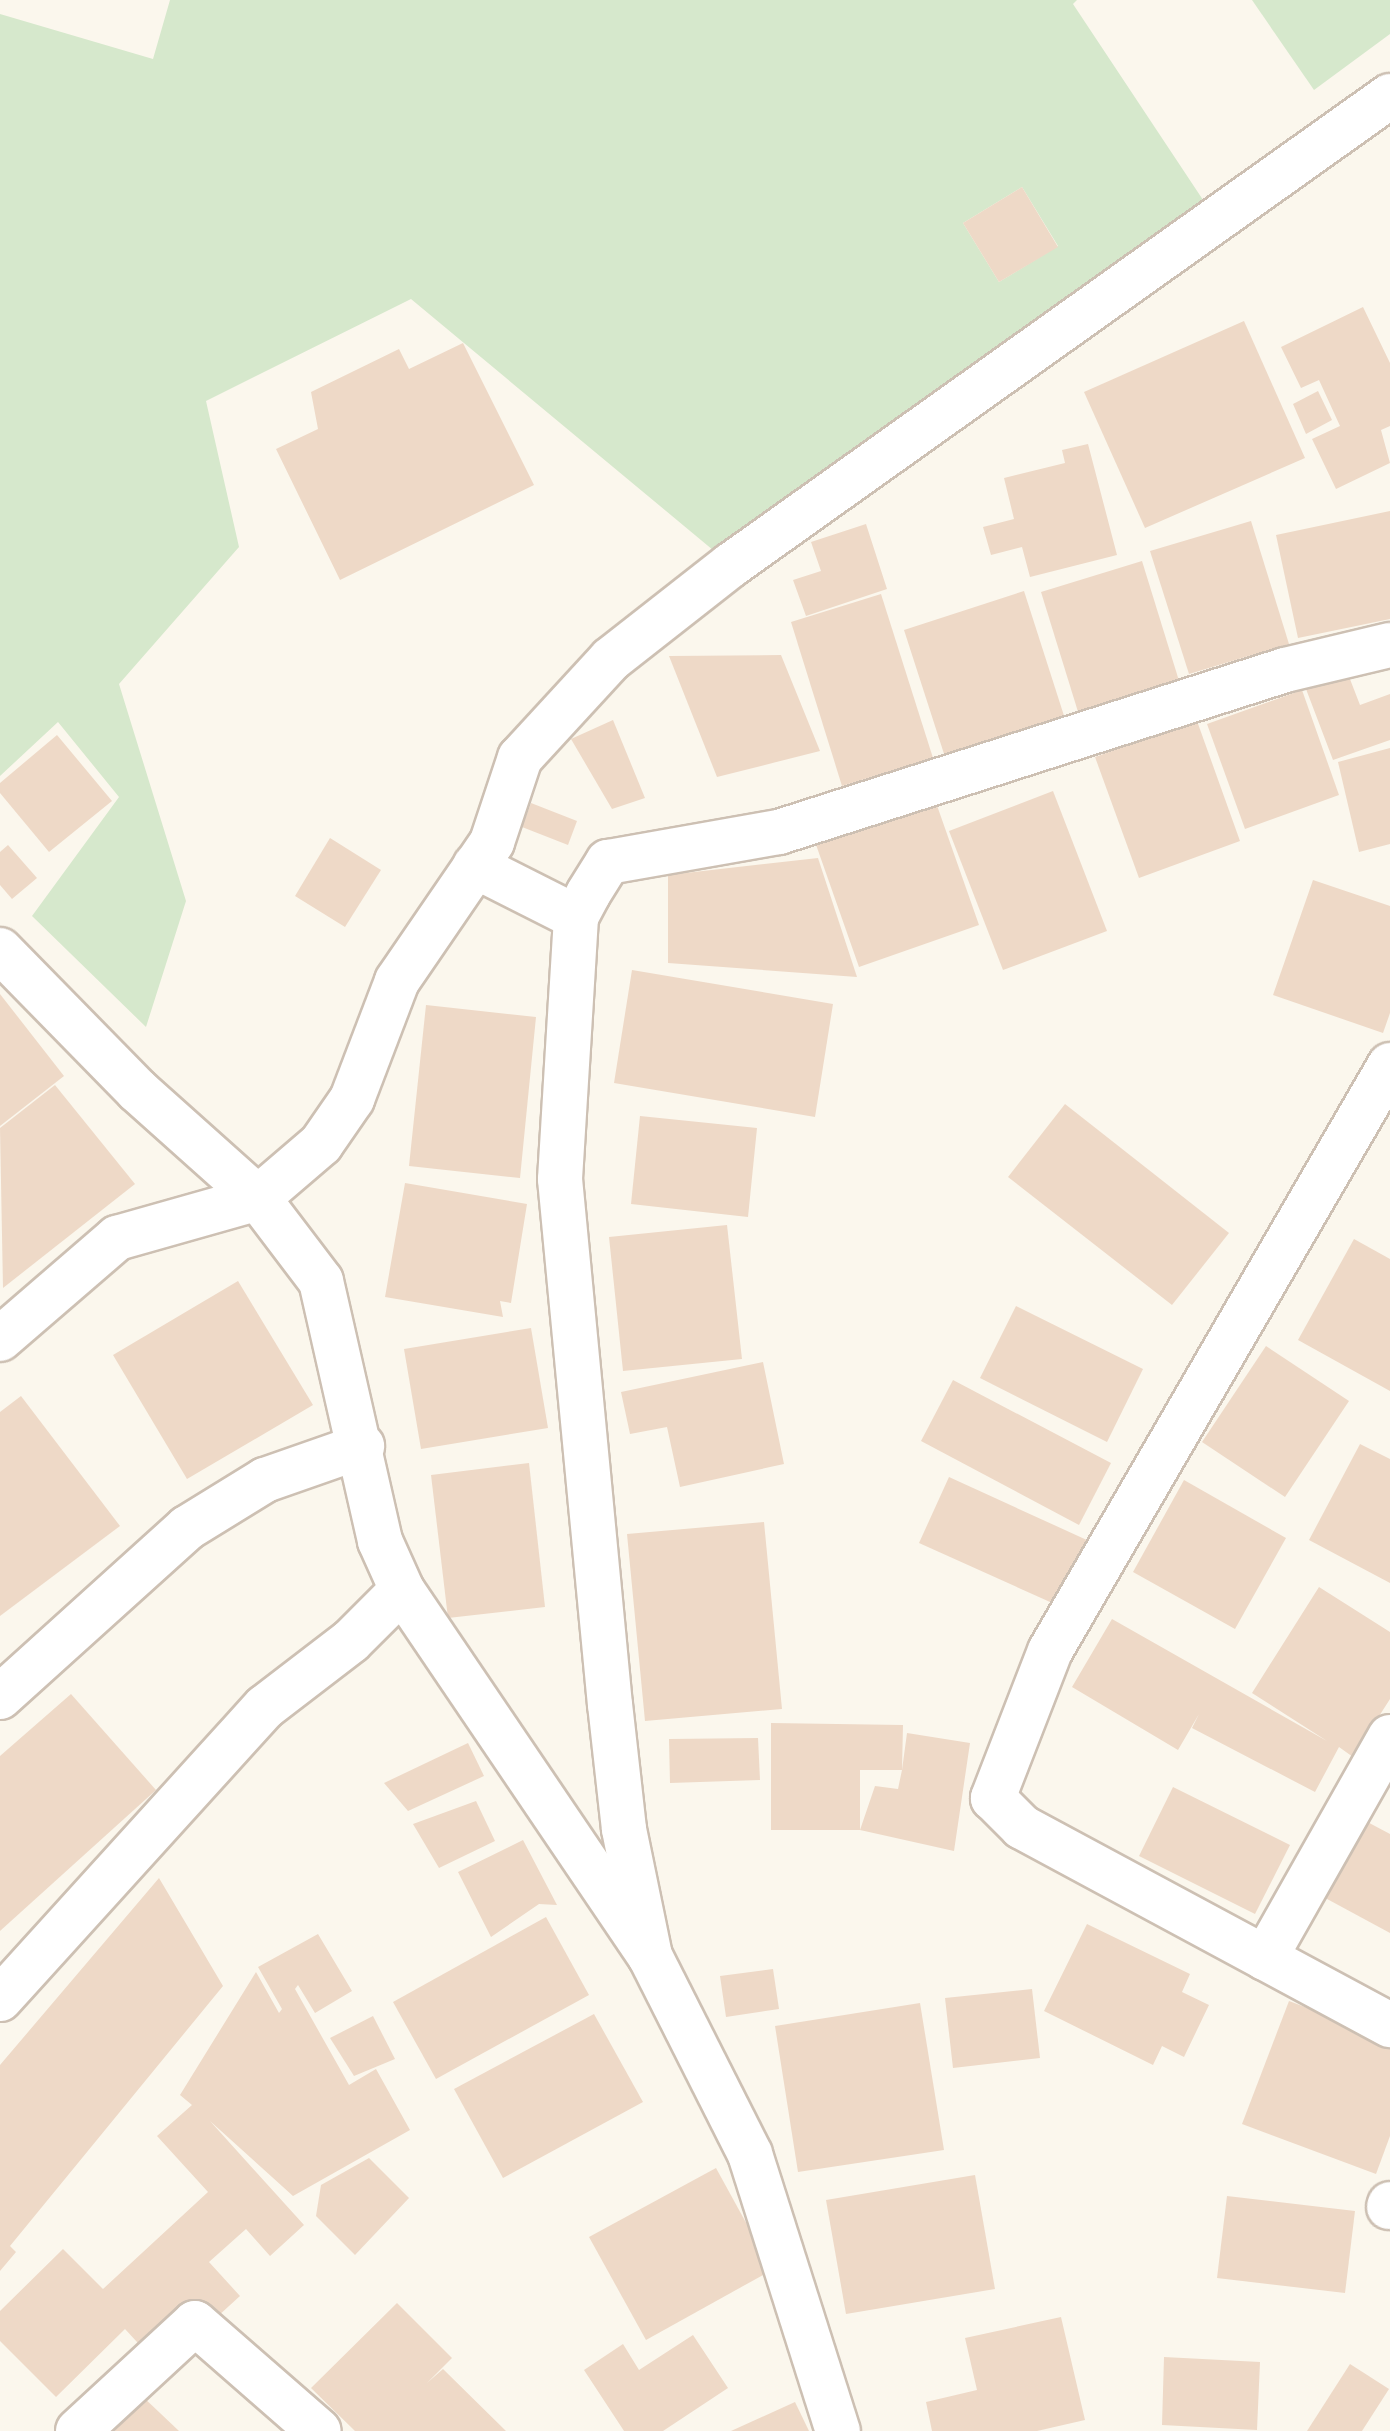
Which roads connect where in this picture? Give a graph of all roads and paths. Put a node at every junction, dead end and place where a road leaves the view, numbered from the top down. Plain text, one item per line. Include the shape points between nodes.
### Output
1 (1390, 96) edge
2 (1390, 645) edge
3 (475, 866) junction
4 (576, 917) junction
5 (0, 950) edge
6 (1390, 1065) edge
7 (258, 1198) junction
8 (0, 1339) edge
9 (362, 1446) junction
10 (402, 1590) junction
11 (0, 1697) edge
12 (1390, 1737) edge
13 (650, 1956) junction
14 (1265, 1958) junction
15 (0, 1999) edge
16 (1390, 2025) edge
17 (78, 2431) edge
18 (319, 2431) edge
19 (838, 2431) edge

1 - 3 street via 731,565 611,659 520,758 492,842
2 - 4 street via 1285,670 779,832 608,862
3 - 4 street
3 - 7 street via 397,981 352,1099 321,1144
4 - 13 street via 560,1179 619,1783
5 - 7 street via 137,1090
6 - 14 street via 1050,1651 993,1798 1022,1827
7 - 8 street via 117,1238
7 - 9 street via 321,1281
9 - 10 street via 380,1541
9 - 11 street via 265,1480 187,1528
10 - 13 street
10 - 15 street via 351,1641 265,1707
12 - 14 street
13 - 19 street via 750,2154
14 - 16 street
17 - 18 street via 195,2323

